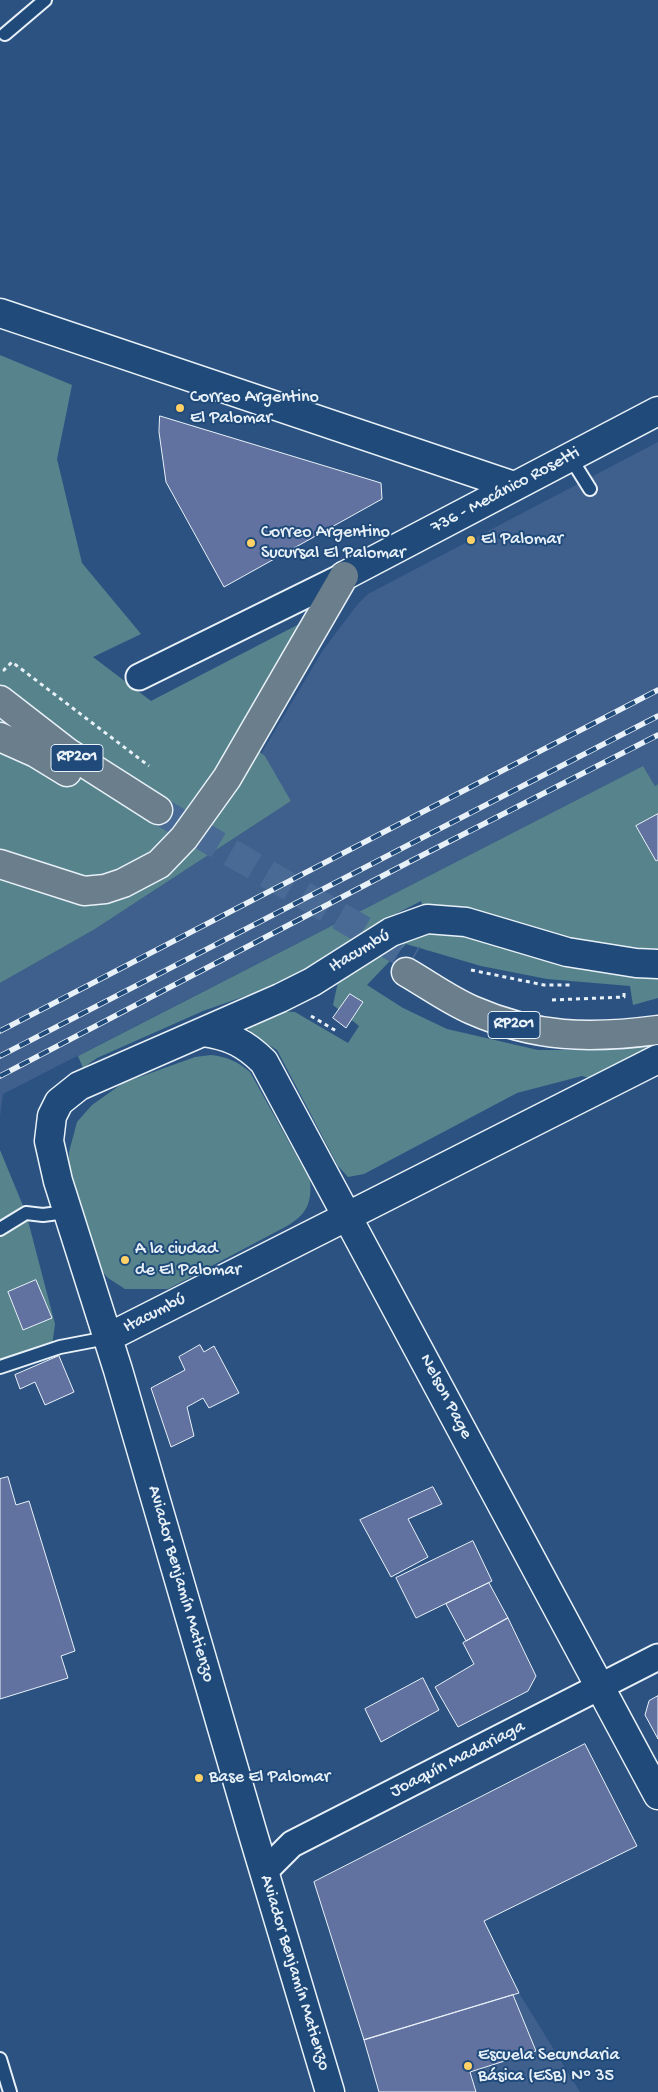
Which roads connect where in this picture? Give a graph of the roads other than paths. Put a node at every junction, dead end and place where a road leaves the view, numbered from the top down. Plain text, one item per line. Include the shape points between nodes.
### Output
1 (45, 0) edge
2 (5, 34) dead end
3 (0, 313) edge
4 (658, 411) edge
5 (570, 457) junction
6 (514, 486) junction
7 (590, 488) dead end
8 (344, 576) junction
9 (139, 678) dead end
10 (0, 700) edge
11 (0, 737) edge
12 (0, 864) edge
13 (658, 964) edge
14 (658, 1014) edge
15 (658, 1030) edge
16 (203, 1032) junction
17 (658, 1058) edge
18 (80, 1086) joint
19 (66, 1212) junction
20 (347, 1216) junction
21 (0, 1229) edge
22 (107, 1338) junction
23 (0, 1367) edge
24 (658, 1658) edge
25 (601, 1687) junction
26 (658, 1795) edge
27 (264, 1872) junction
28 (0, 2059) edge
29 (10, 2092) edge
30 (330, 2092) edge

1 - 2 lane
3 - 6 street
4 - 5 street, 736 - Mecánico Rosetti
5 - 6 street, 736 - Mecánico Rosetti
5 - 7 lane
6 - 8 street, 736 - Mecánico Rosetti
8 - 9 street, 736 - Mecánico Rosetti
8 - 12 main road via 227,778 172,853 159,864 123,883 84,891
10 - 11 main road, RP201 via 154,819 36,753
13 - 16 street, Itacumbú via 567,952 485,926 426,919 391,932 312,982
14 - 15 main road, RP201 via 616,1020 575,1020 530,1012 494,1003 409,965 470,1009 533,1030 581,1037
16 - 18 street, Itacumbú
16 - 20 street, Nelson Page via 223,1035 241,1043 264,1062
17 - 20 street, Itacumbú
18 - 19 street, Aviador Benjamín Matienzo via 59,1102 50,1130 49,1141
19 - 21 lane via 26,1213
19 - 22 street, Aviador Benjamín Matienzo
20 - 22 street, Itacumbú
20 - 25 street, Nelson Page
22 - 23 lane via 60,1347
22 - 27 street, Aviador Benjamín Matienzo
24 - 25 street, Joaquín Madariaga
25 - 26 street, Nelson Page
25 - 27 street, Joaquín Madariaga via 292,1844
27 - 30 street, Aviador Benjamín Matienzo
28 - 29 lane

